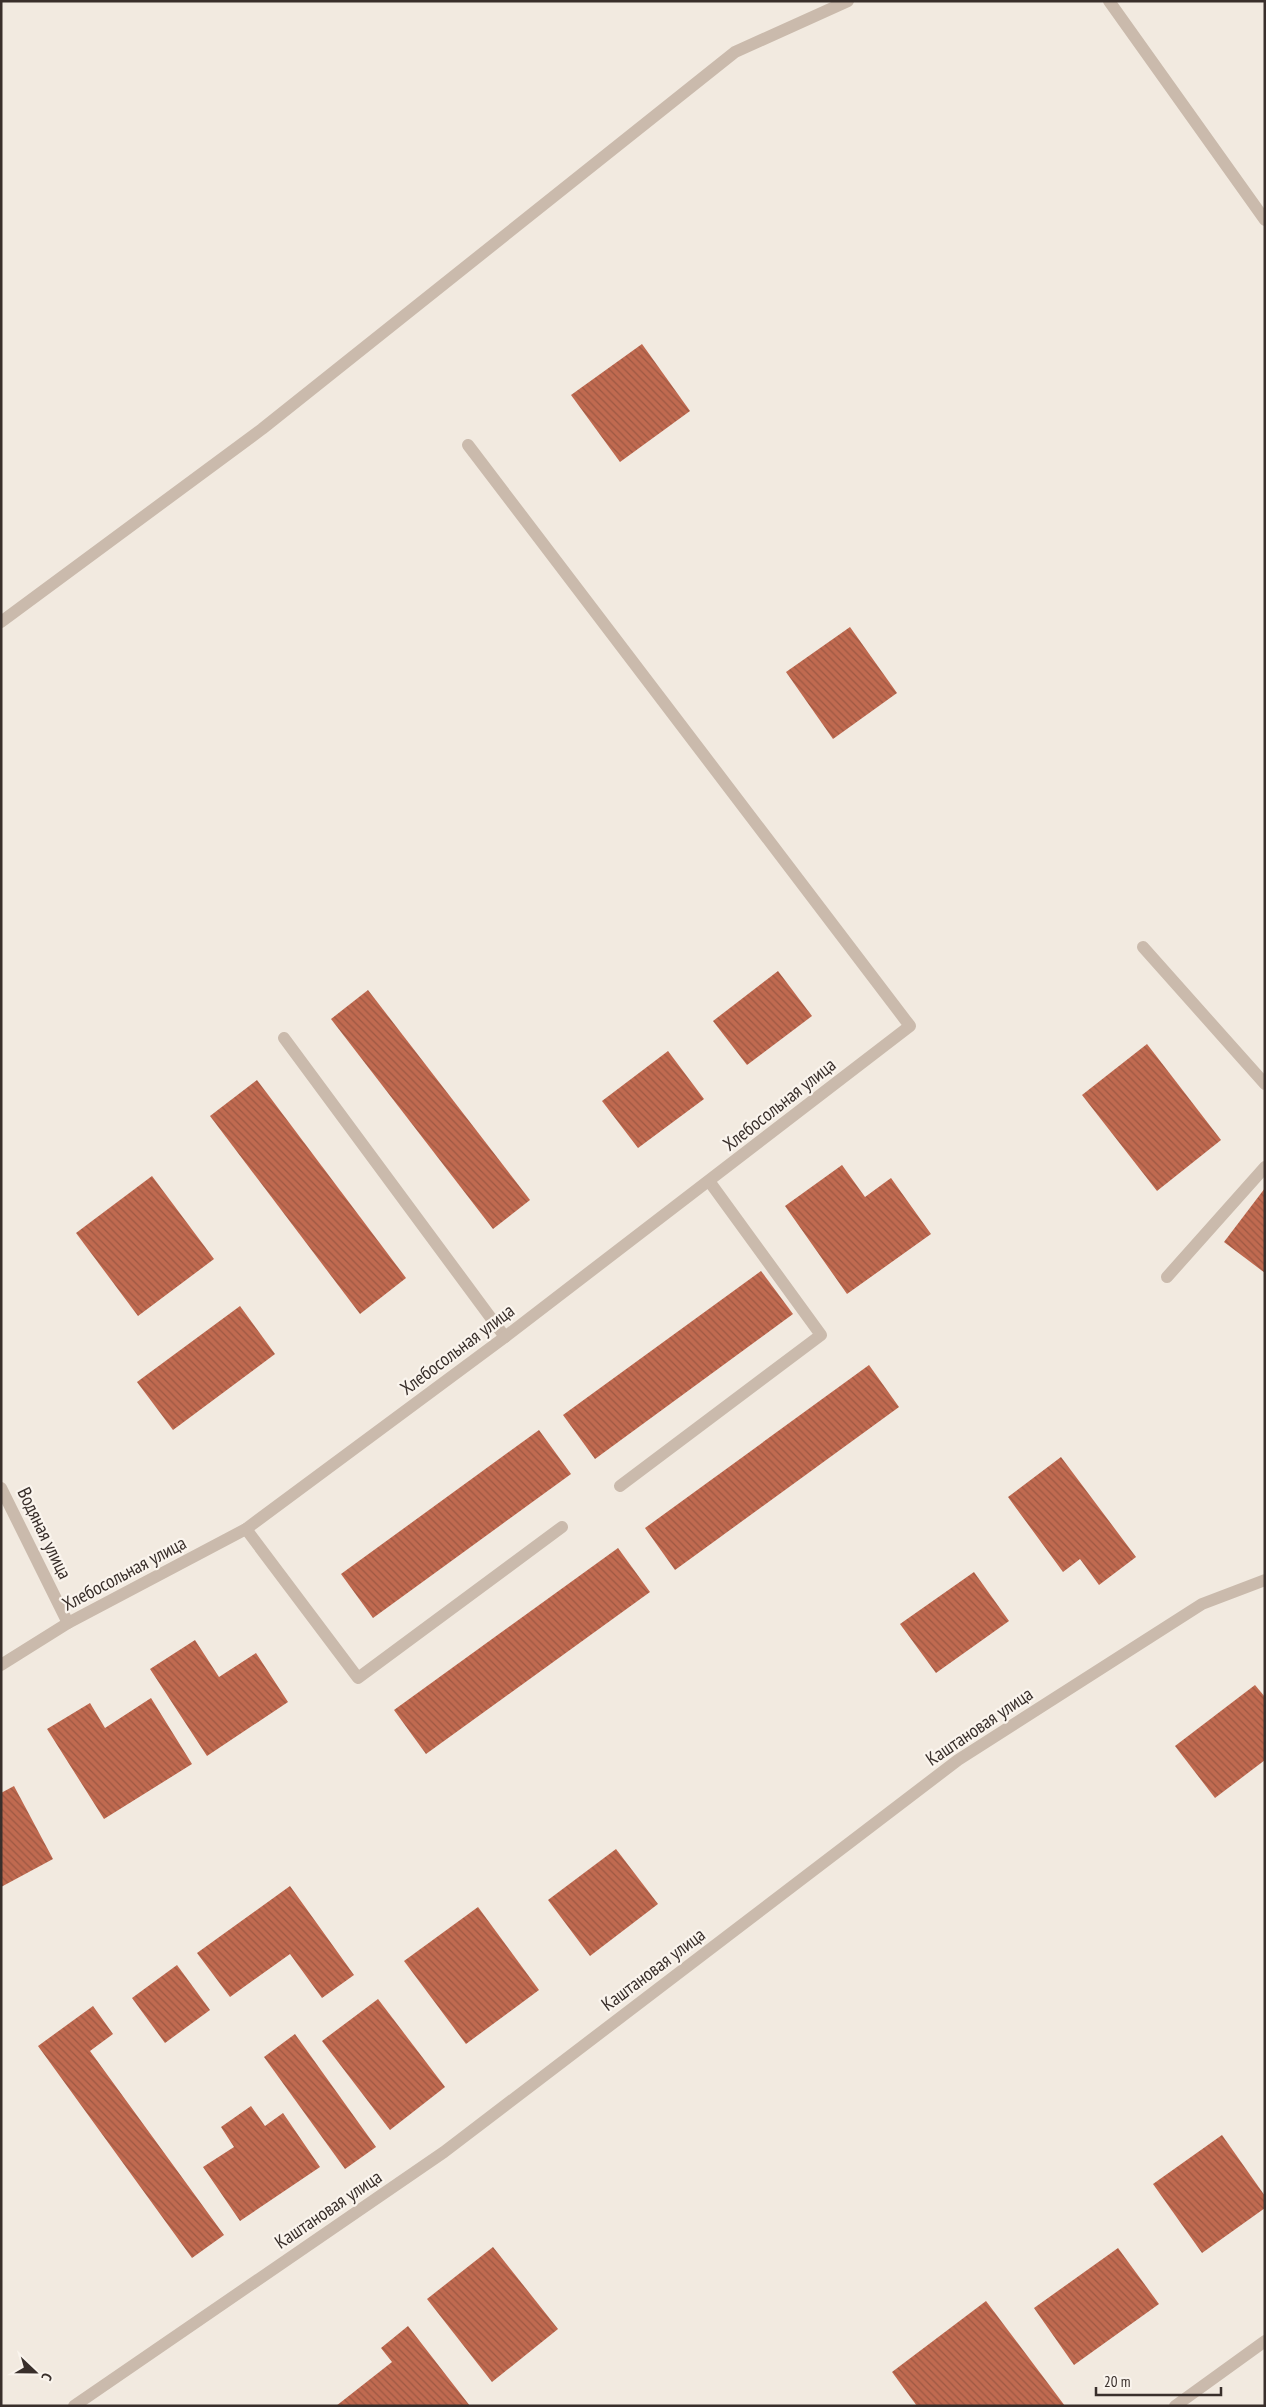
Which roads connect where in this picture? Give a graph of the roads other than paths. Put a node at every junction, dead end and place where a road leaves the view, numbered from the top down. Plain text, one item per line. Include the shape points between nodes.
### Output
1 (848, 1) edge
2 (1109, 1) edge
3 (1265, 220) edge
4 (468, 445) dead end
5 (1, 622) edge
6 (1143, 947) dead end
7 (284, 1038) dead end
8 (1265, 1084) edge
9 (1265, 1167) edge
10 (709, 1181) junction
11 (1168, 1276) dead end
12 (505, 1337) junction
13 (620, 1486) dead end
14 (1, 1488) edge
15 (562, 1527) dead end
16 (246, 1529) junction
17 (1265, 1580) edge
18 (68, 1623) junction
19 (1, 1664) edge
20 (1265, 2341) edge
21 (74, 2406) edge
22 (1175, 2406) edge

1 - 5 street via 735,52 262,429
2 - 3 street
4 - 10 street, Хлебосольная улица via 910,1026
6 - 8 street
7 - 12 street
9 - 11 street
10 - 12 street, Хлебосольная улица
10 - 13 street via 821,1335
12 - 16 street, Хлебосольная улица
14 - 18 street, Водяная улица
15 - 16 street via 358,1678
16 - 18 street, Хлебосольная улица
17 - 21 street, Каштановая улица via 1202,1604 958,1760 444,2152
18 - 19 street, Хлебосольная улица
20 - 22 street

